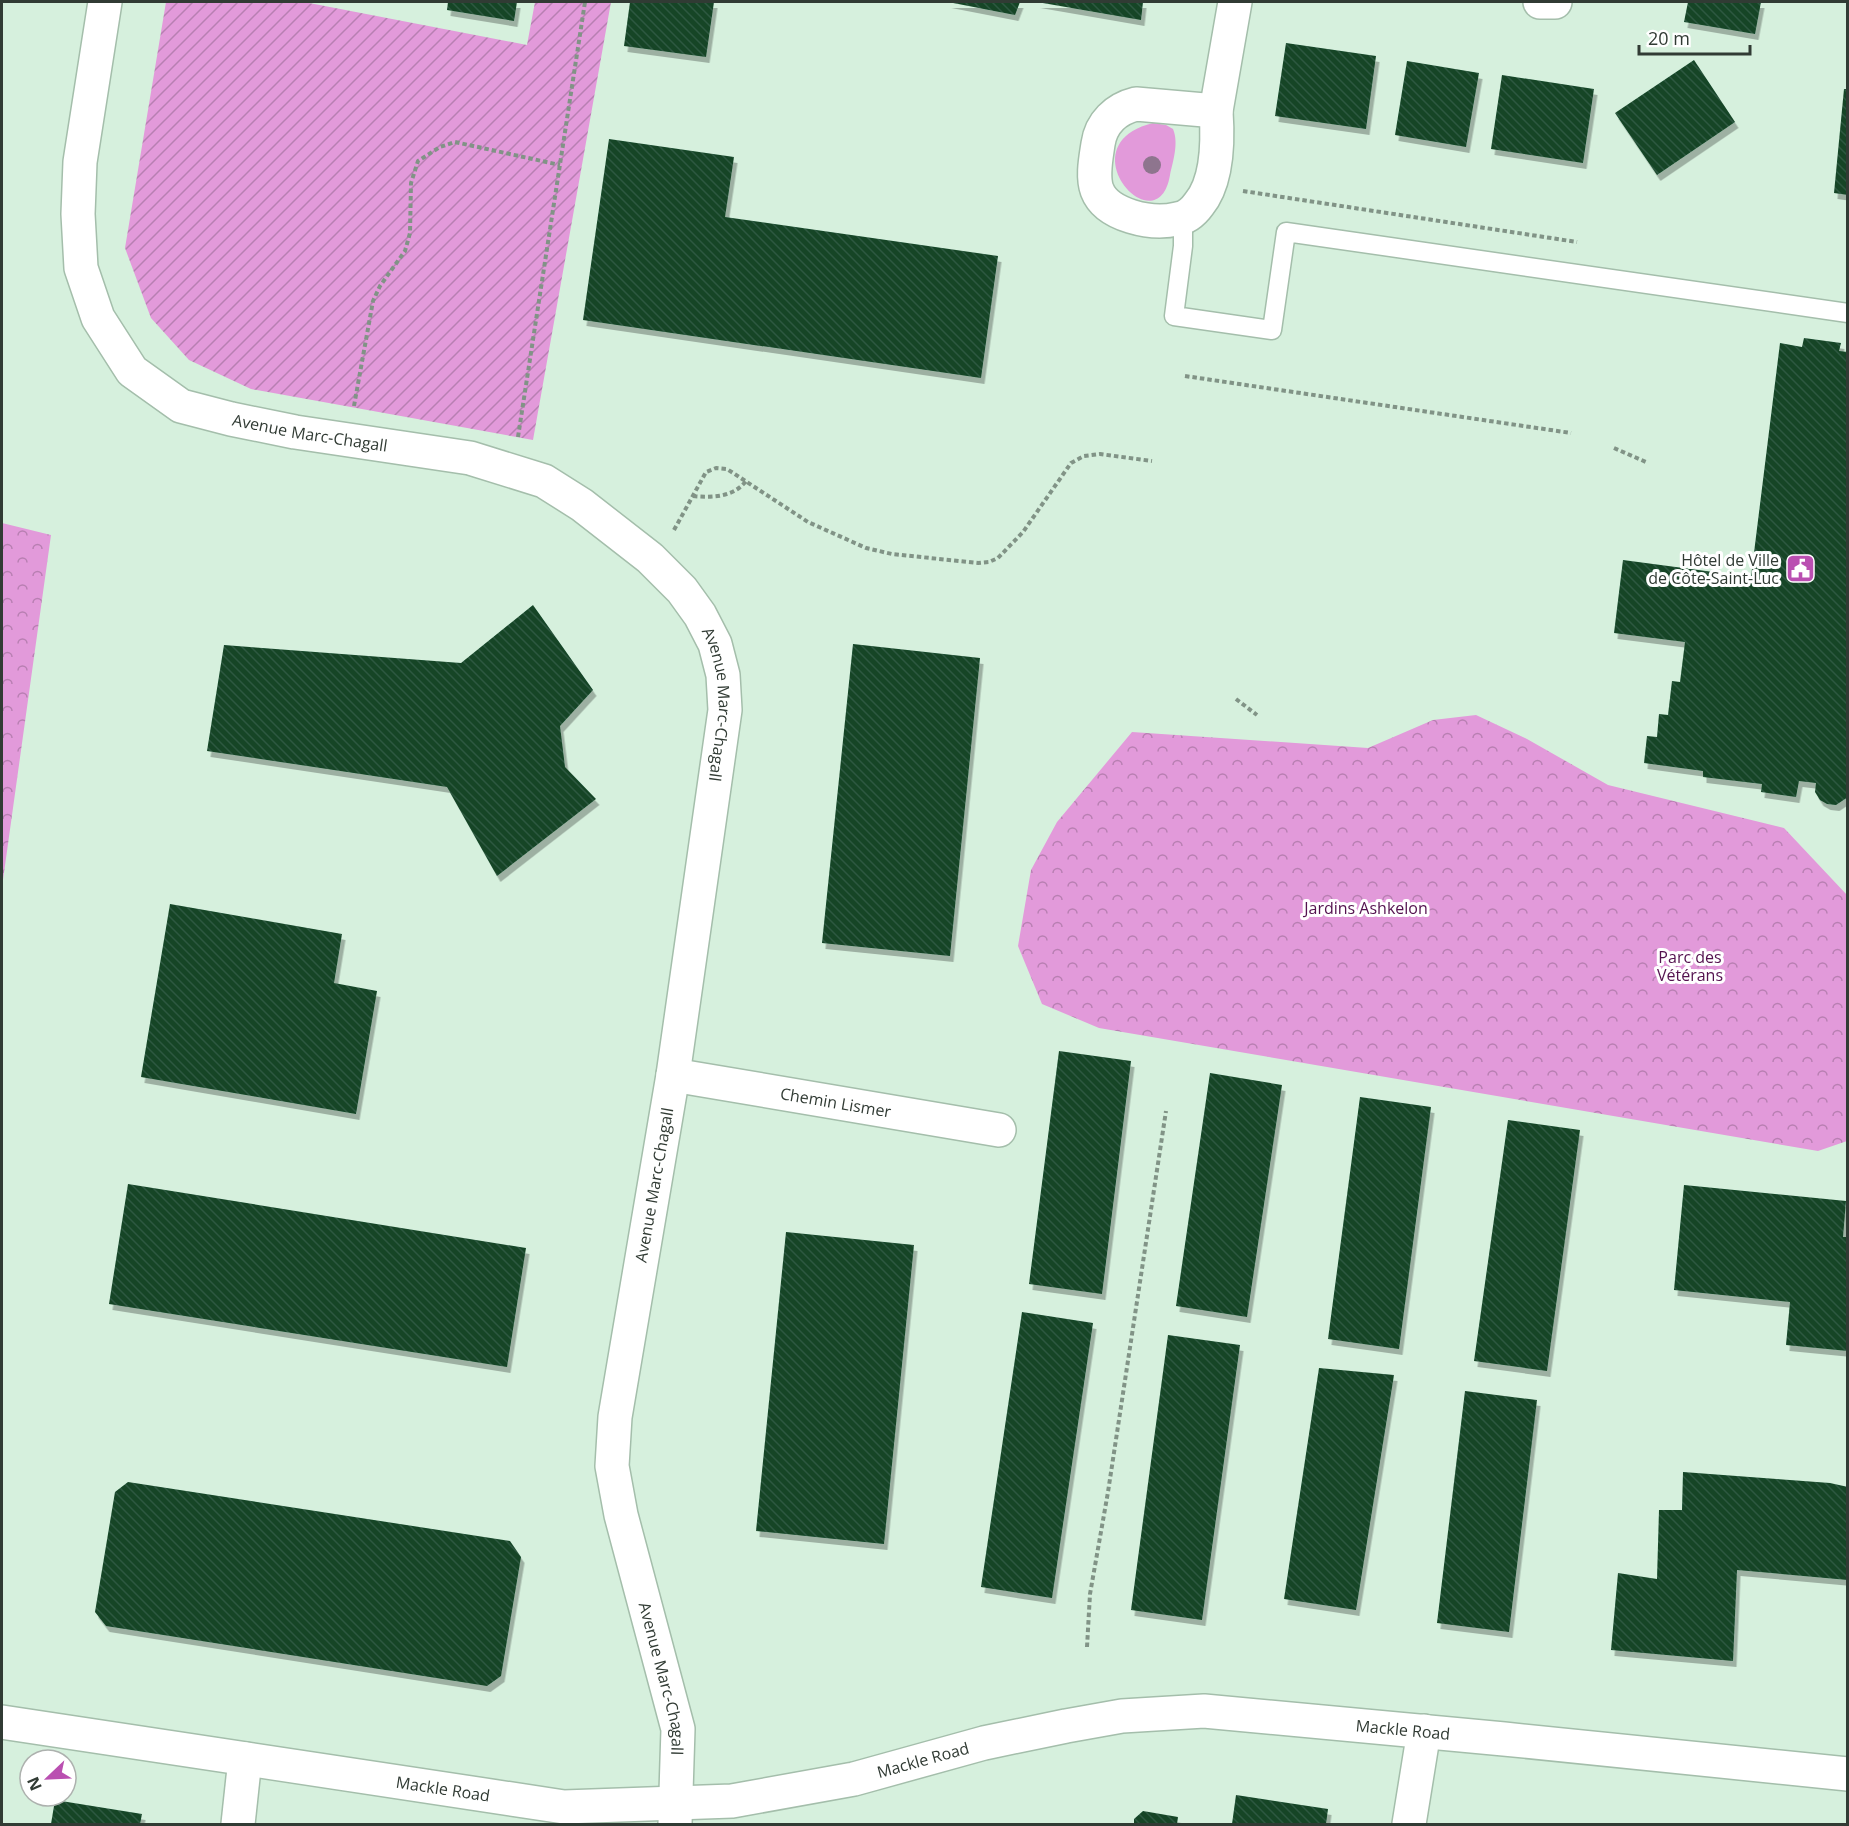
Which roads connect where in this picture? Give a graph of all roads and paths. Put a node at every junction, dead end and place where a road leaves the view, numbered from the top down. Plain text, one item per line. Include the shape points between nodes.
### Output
1 (105, 2) edge
2 (585, 2) edge
3 (1235, 2) edge
4 (1540, 2) edge
5 (1555, 2) edge
6 (1216, 111) junction
7 (560, 165) junction
8 (1233, 189) dead end
9 (1183, 217) junction
10 (1581, 243) dead end
11 (1848, 313) edge
12 (1185, 376) dead end
13 (1571, 433) dead end
14 (348, 440) junction
15 (1614, 448) dead end
16 (1152, 461) dead end
17 (1646, 462) dead end
18 (513, 471) junction
19 (746, 481) junction
20 (693, 496) junction
21 (674, 530) dead end
22 (1236, 699) dead end
23 (1257, 715) dead end
24 (673, 1075) junction
25 (1166, 1110) dead end
26 (999, 1130) dead end
27 (1087, 1647) dead end
28 (2, 1722) edge
29 (1424, 1731) junction
30 (245, 1759) junction
31 (1848, 1774) edge
32 (676, 1814) edge
33 (238, 1824) edge
34 (1409, 1824) edge

1 - 14 street, Avenue Marc-Chagall via 80,162 78,214 81,268 98,318 132,371 181,406
2 - 7 path
3 - 6 street
4 - 5 street
6 - 9 street via 1217,136 1209,187 1199,204
6 - 9 street via 1126,106 1104,126 1098,141 1095,180 1105,203 1130,216 1164,220
7 - 14 path via 455,142 418,161 411,183 410,232 405,251 373,301
7 - 18 path
8 - 10 path
9 - 11 lane via 1174,316 1272,330 1286,232
12 - 13 path
14 - 18 street, Avenue Marc-Chagall via 470,458
15 - 17 path
16 - 19 path via 1100,454 1071,463 1023,532 998,558 978,563 866,548 808,522
18 - 24 street, Avenue Marc-Chagall via 544,481 582,505 650,558 682,590 715,644 723,675 725,710
19 - 20 path via 735,491 722,495
19 - 20 path via 727,469 716,468 706,472
20 - 21 path
22 - 23 path
24 - 26 street, Chemin Lismer
24 - 32 street, Avenue Marc-Chagall via 615,1417 612,1467 678,1729
25 - 27 path via 1090,1593
28 - 30 street, Mackle Road
29 - 31 street, Mackle Road
29 - 32 street, Mackle Road via 1204,1711 1122,1716 984,1743 854,1779
29 - 34 street
30 - 32 street, Mackle Road via 564,1807
30 - 33 street

